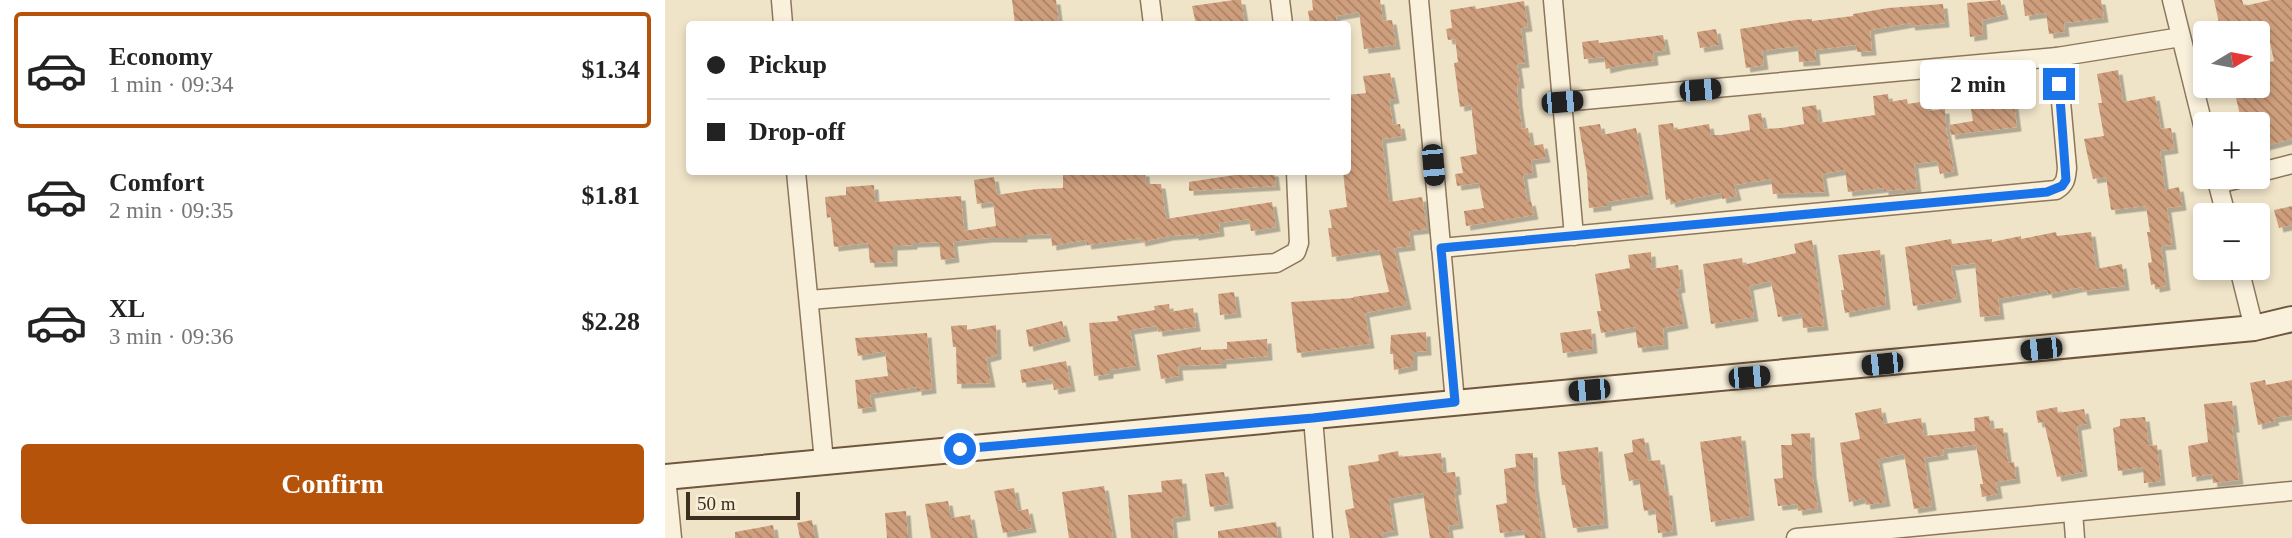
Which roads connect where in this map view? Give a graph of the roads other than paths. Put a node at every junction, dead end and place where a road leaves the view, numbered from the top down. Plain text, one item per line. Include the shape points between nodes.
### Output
1 (781, 0) edge
2 (1150, 0) edge
3 (1280, 0) edge
4 (1419, 0) edge
5 (1553, 0) edge
6 (2172, 0) edge
7 (783, 21) edge
8 (1153, 21) edge
9 (1283, 21) edge
10 (2181, 37) junction
11 (2057, 57) junction
12 (1562, 102) junction
13 (2200, 112) edge
14 (2292, 164) edge
15 (2270, 170) edge
16 (796, 175) edge
17 (1296, 175) edge
18 (1573, 236) junction
19 (1441, 248) junction
20 (2242, 280) edge
21 (809, 300) junction
22 (2292, 320) edge
23 (2254, 328) junction
24 (1455, 402) junction
25 (1313, 418) junction
26 (824, 461) junction
27 (665, 477) edge
28 (2292, 491) edge
29 (2073, 512) junction
30 (1938, 531) edge
31 (672, 538) edge
32 (1324, 538) edge
33 (1796, 538) edge
34 (2075, 538) edge

1 - 7 street
2 - 8 street
3 - 9 street
4 - 19 street
5 - 12 street
6 - 10 street
10 - 11 street
10 - 13 street
11 - 12 street
11 - 18 street via 2067,168 2066,180 2056,190
12 - 18 street
14 - 15 street
16 - 21 street
17 - 21 street via 1299,243 1296,252 1276,262
18 - 19 street
19 - 24 street
20 - 23 street
21 - 26 street
22 - 23 street
23 - 24 street
24 - 25 street
25 - 26 street
25 - 32 street
26 - 27 street
27 - 31 street
28 - 29 street
29 - 30 street
29 - 34 street
30 - 33 street

